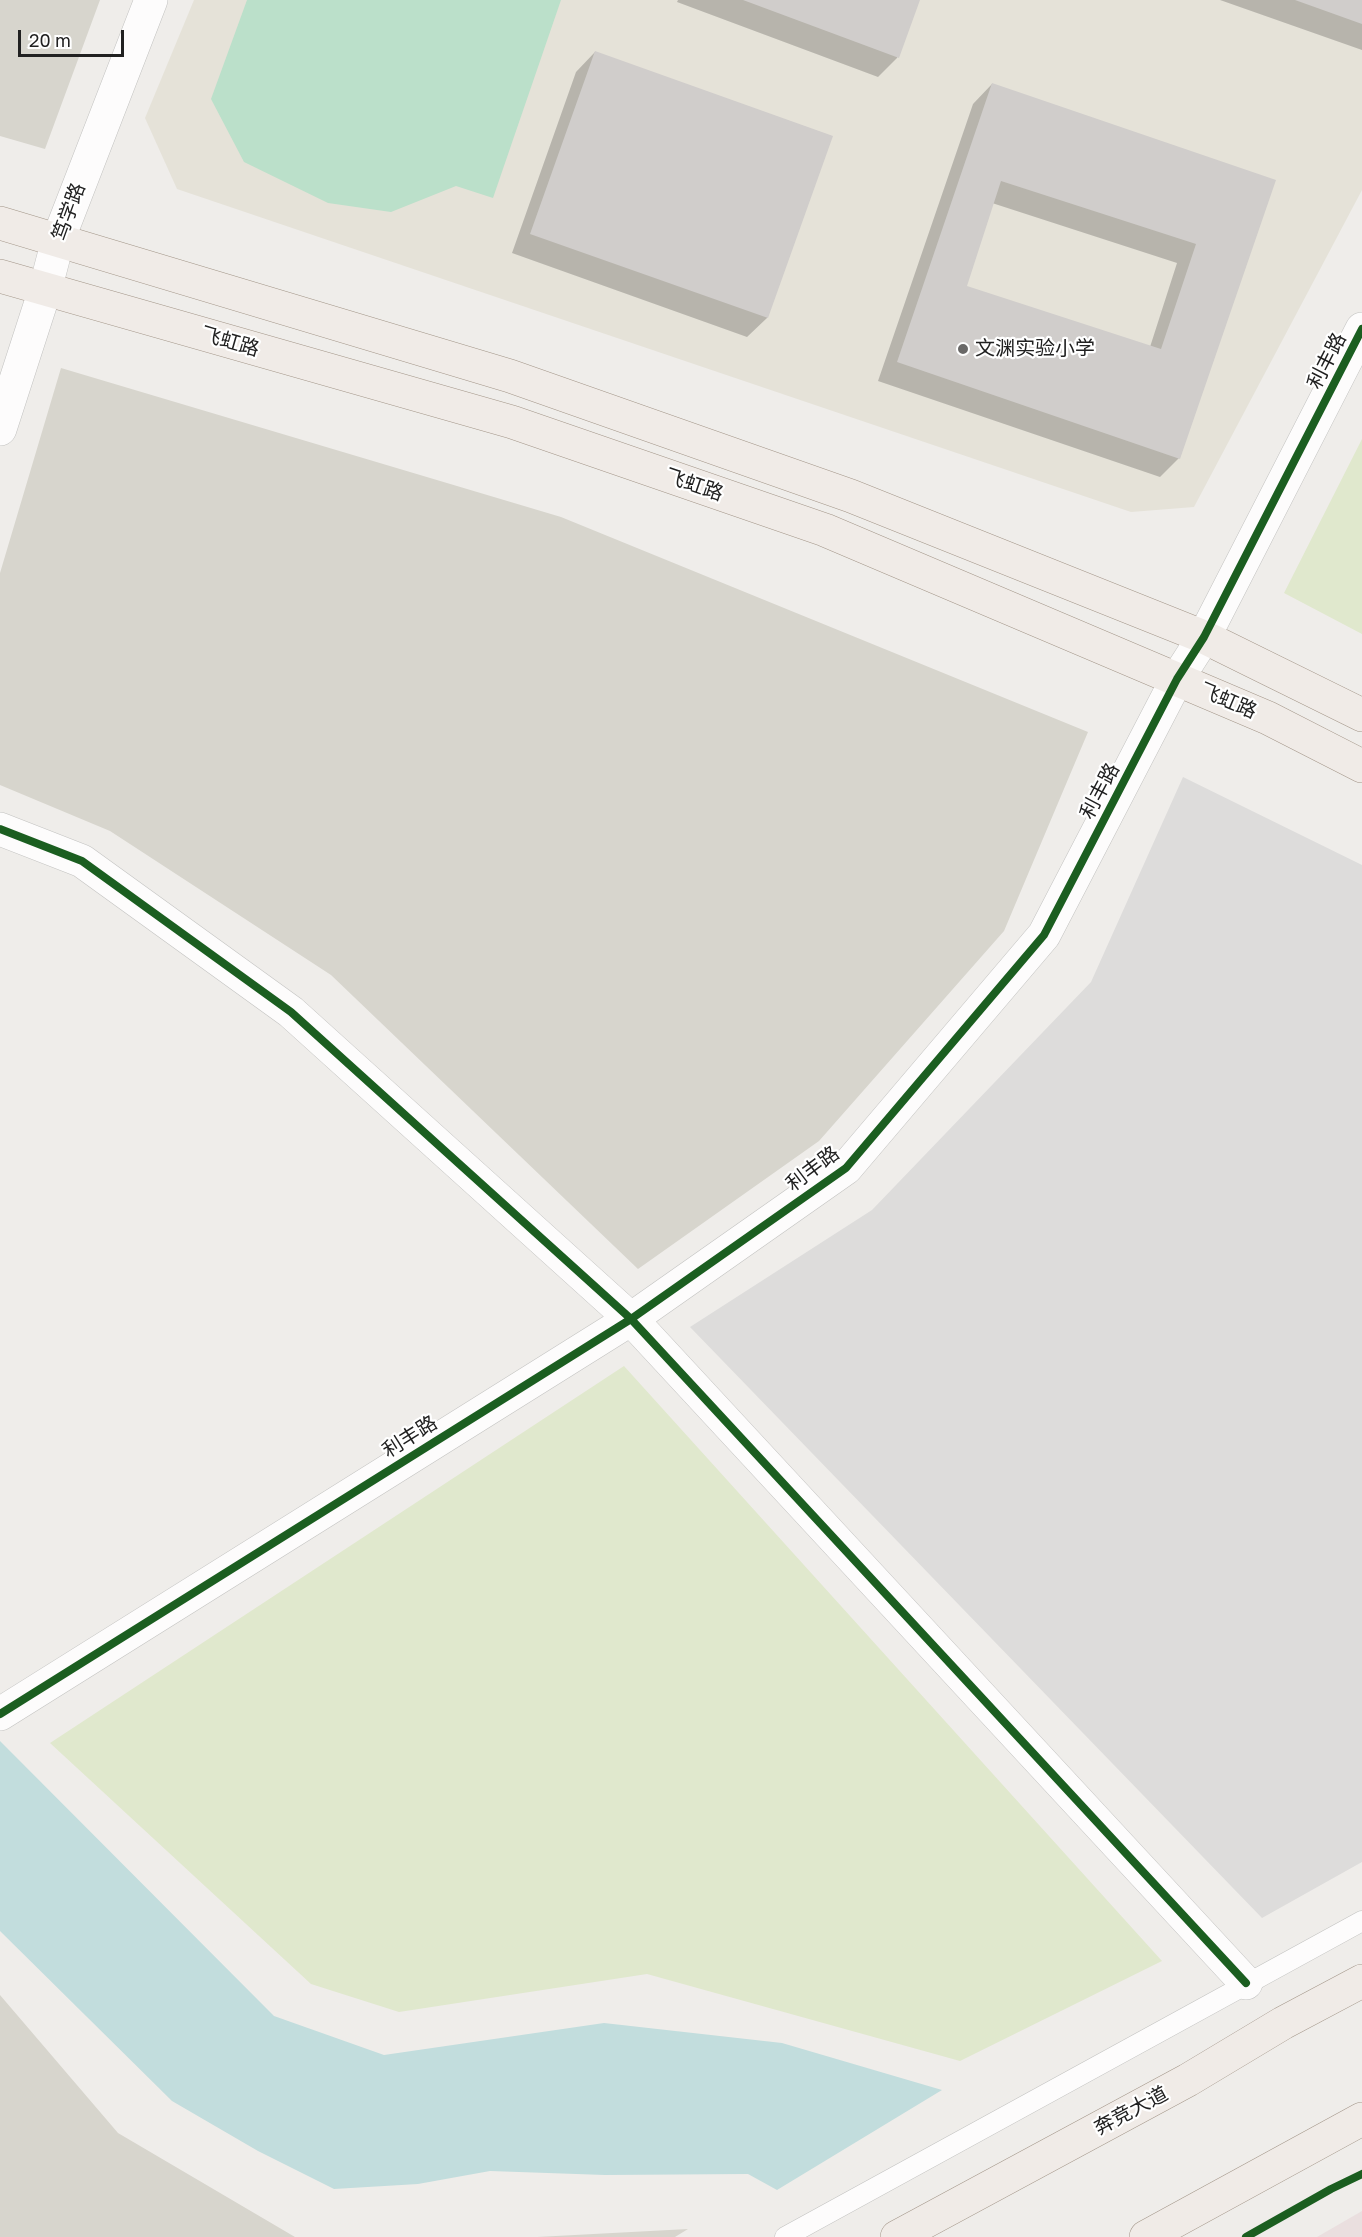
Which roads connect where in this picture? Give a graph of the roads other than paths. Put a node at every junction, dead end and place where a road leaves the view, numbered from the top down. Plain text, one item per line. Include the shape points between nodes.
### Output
1 (151, 0) edge
2 (0, 223) edge
3 (58, 240) junction
4 (0, 276) edge
5 (45, 290) junction
6 (1362, 329) edge
7 (0, 429) edge
8 (1204, 637) junction
9 (1177, 680) junction
10 (1362, 715) edge
11 (1362, 766) edge
12 (0, 829) edge
13 (631, 1319) junction
14 (10, 1708) edge
15 (1362, 1921) edge
16 (1362, 1981) edge
17 (1246, 1983) junction
18 (1362, 2118) edge
19 (785, 2237) edge
20 (897, 2237) edge
21 (1146, 2237) edge

1 - 3 street, 笃学路
2 - 3 main road
3 - 5 street, 笃学路
3 - 8 main road via 510,375 851,496
4 - 5 main road, 飞虹路
5 - 7 street, 笃学路
5 - 9 main road, 飞虹路 via 512,422 825,530
6 - 8 street, 利丰路
8 - 9 street, 利丰路
8 - 10 main road
9 - 11 main road, 飞虹路 via 1268,718
9 - 13 street, 利丰路 via 1044,935 846,1168
12 - 13 street via 82,861 291,1012
13 - 14 street, 利丰路
13 - 17 street
15 - 17 lane
16 - 20 main road, 奔竞大道
17 - 19 lane
18 - 21 main road

